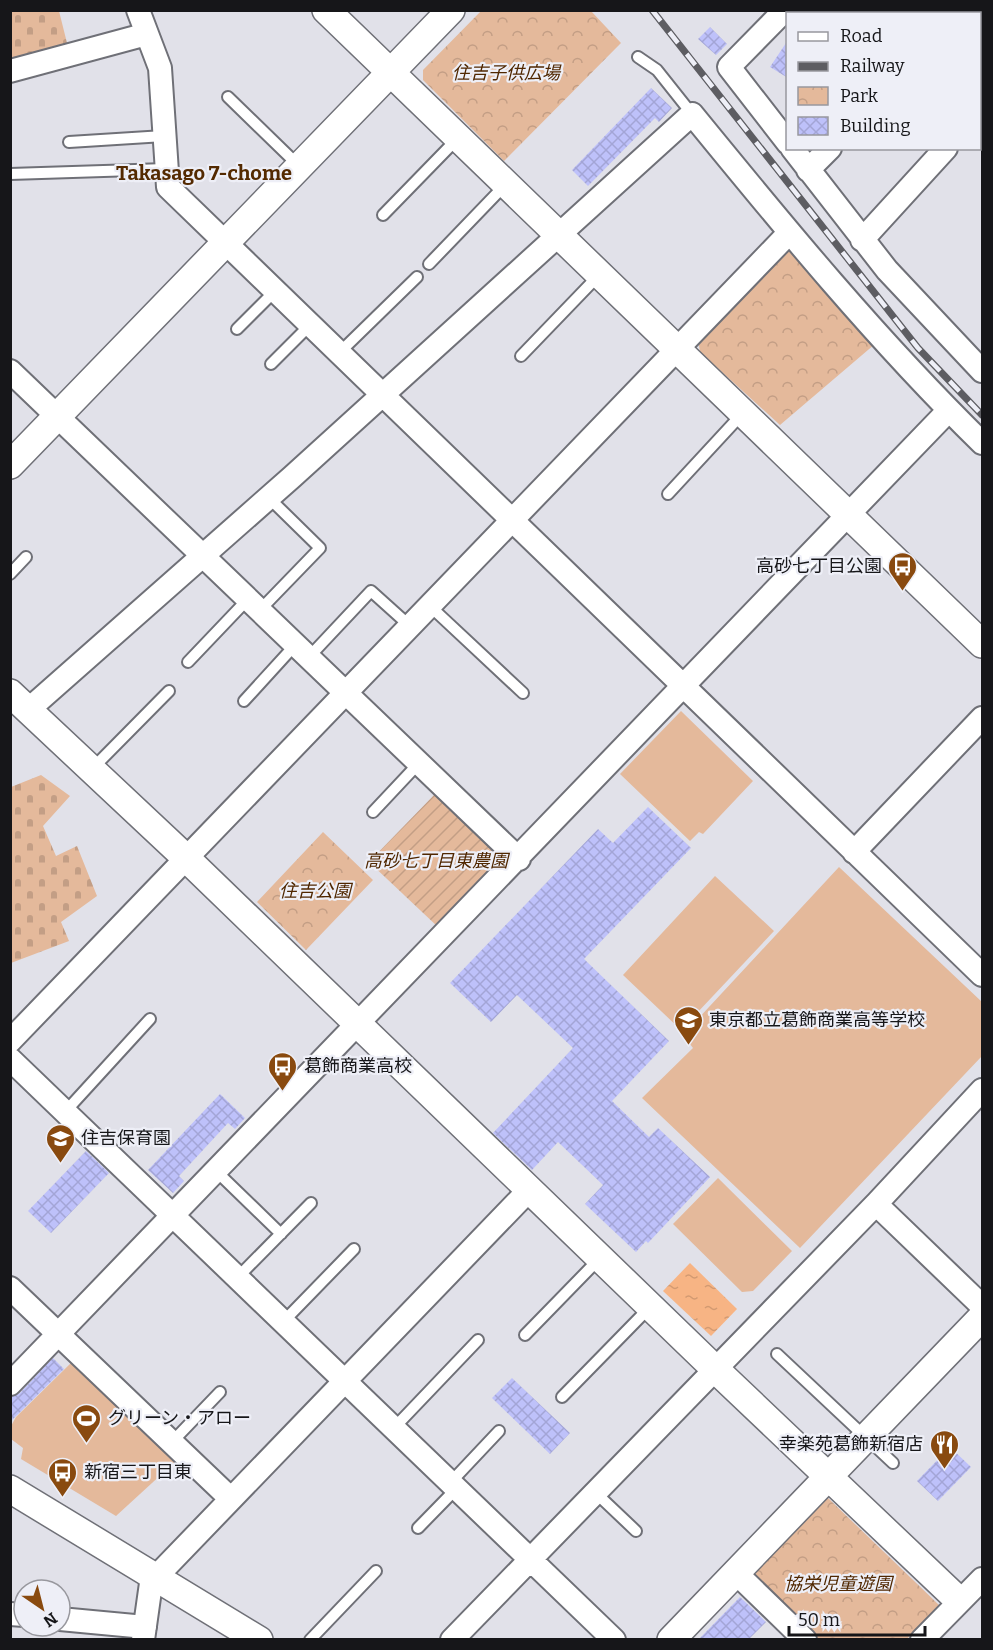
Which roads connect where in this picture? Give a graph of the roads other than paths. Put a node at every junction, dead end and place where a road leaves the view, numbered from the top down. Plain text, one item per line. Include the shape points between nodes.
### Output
1 (138, 10) edge
2 (326, 10) edge
3 (451, 10) edge
4 (785, 10) edge
5 (147, 34) junction
6 (638, 57) dead end
7 (10, 71) edge
8 (391, 73) junction
9 (228, 97) dead end
10 (692, 114) junction
11 (164, 136) junction
12 (458, 138) junction
13 (786, 140) edge
14 (69, 142) dead end
15 (793, 150) edge
16 (828, 150) edge
17 (944, 150) edge
18 (300, 166) junction
19 (166, 169) junction
20 (808, 170) junction
21 (10, 174) edge
22 (506, 184) junction
23 (382, 215) dead end
24 (789, 233) junction
25 (559, 236) junction
26 (862, 240) junction
27 (225, 243) junction
28 (429, 264) dead end
29 (599, 275) junction
30 (417, 277) dead end
31 (275, 291) junction
32 (310, 324) junction
33 (237, 329) dead end
34 (676, 350) junction
35 (339, 354) junction
36 (521, 356) dead end
37 (271, 364) dead end
38 (980, 364) edge
39 (10, 371) edge
40 (382, 396) junction
41 (949, 410) junction
42 (742, 413) junction
43 (57, 417) junction
44 (982, 443) edge
45 (10, 465) edge
46 (668, 494) dead end
47 (268, 497) junction
48 (849, 515) junction
49 (512, 522) junction
50 (203, 556) junction
51 (26, 557) dead end
52 (10, 574) edge
53 (254, 605) junction
54 (431, 607) junction
55 (411, 628) junction
56 (982, 644) edge
57 (303, 650) junction
58 (188, 662) dead end
59 (683, 687) junction
60 (169, 691) dead end
61 (523, 693) dead end
62 (347, 694) junction
63 (243, 701) dead end
64 (19, 702) edge
65 (982, 718) edge
66 (419, 763) junction
67 (91, 771) junction
68 (372, 812) dead end
69 (854, 852) junction
70 (519, 859) junction
71 (188, 860) junction
72 (982, 975) edge
73 (150, 1019) dead end
74 (357, 1024) junction
75 (10, 1041) edge
76 (10, 1059) edge
77 (982, 1090) edge
78 (65, 1112) junction
79 (214, 1169) junction
80 (529, 1190) junction
81 (311, 1203) dead end
82 (876, 1203) junction
83 (172, 1215) junction
84 (280, 1234) junction
85 (354, 1249) dead end
86 (600, 1258) junction
87 (237, 1278) junction
88 (10, 1288) edge
89 (651, 1305) junction
90 (982, 1306) edge
91 (982, 1317) edge
92 (283, 1322) junction
93 (59, 1334) junction
94 (525, 1335) dead end
95 (478, 1340) dead end
96 (777, 1354) dead end
97 (714, 1368) junction
98 (344, 1381) junction
99 (10, 1384) edge
100 (220, 1392) dead end
101 (562, 1397) dead end
102 (394, 1428) junction
103 (499, 1431) dead end
104 (865, 1437) junction
105 (172, 1442) junction
106 (892, 1463) dead end
107 (827, 1476) junction
108 (453, 1486) junction
109 (10, 1489) edge
110 (596, 1493) junction
111 (231, 1499) junction
112 (418, 1528) dead end
113 (636, 1532) dead end
114 (529, 1560) junction
115 (376, 1571) dead end
116 (735, 1572) junction
117 (154, 1577) junction
118 (982, 1579) edge
119 (956, 1598) junction
120 (72, 1621) edge
121 (144, 1633) edge
122 (259, 1640) edge
123 (310, 1640) edge
124 (452, 1640) edge
125 (614, 1640) edge
126 (671, 1640) edge
127 (805, 1640) edge
128 (922, 1640) edge

1 - 5 street
2 - 8 street
3 - 8 street
4 - 13 street via 729,67
5 - 7 street
5 - 11 street via 160,68
6 - 10 lane via 657,70
8 - 12 street
8 - 18 street
9 - 18 lane
10 - 24 street
10 - 25 street
11 - 14 lane
11 - 19 street
12 - 22 street
12 - 23 lane
15 - 20 street
16 - 20 street
17 - 26 street
18 - 27 street
19 - 21 lane
19 - 27 street via 168,187
20 - 26 street
22 - 25 street
22 - 28 lane
24 - 34 street
24 - 41 street via 888,348
25 - 29 street
25 - 40 street
26 - 38 street
27 - 31 street
27 - 43 street
29 - 34 street
29 - 36 lane
30 - 35 lane
31 - 32 street
31 - 33 lane
32 - 35 street
32 - 37 lane
34 - 42 street
34 - 49 street
35 - 40 street
39 - 43 street
40 - 47 street
40 - 49 street
41 - 44 street
41 - 48 street
42 - 46 lane
42 - 48 street
43 - 45 street
43 - 50 street
47 - 50 street
47 - 53 lane via 320,548
48 - 56 street
48 - 59 street
49 - 54 street
49 - 59 street
50 - 53 street
50 - 64 street
51 - 52 lane
53 - 57 street
53 - 58 lane
54 - 55 street
54 - 61 lane
55 - 57 lane via 371,591
55 - 62 street
57 - 62 street
57 - 63 lane
59 - 69 street
59 - 70 street
60 - 67 lane
62 - 66 street
62 - 71 street
64 - 67 street
65 - 69 street
66 - 68 lane
66 - 70 street
67 - 71 street
69 - 72 street
70 - 74 street
71 - 74 street
71 - 75 street
73 - 78 lane
74 - 79 street
74 - 80 street
76 - 78 street
77 - 82 street
78 - 83 street
79 - 83 street
79 - 84 lane
80 - 86 street
80 - 98 street
81 - 84 lane
82 - 90 street
82 - 97 street
83 - 87 street
83 - 93 street
84 - 87 lane
85 - 92 lane
86 - 89 street
86 - 94 lane
87 - 92 street
88 - 93 street
89 - 97 street
89 - 101 lane
91 - 104 street
92 - 98 street
93 - 99 street
93 - 105 street
95 - 102 lane
96 - 104 lane
97 - 107 street
97 - 110 street
98 - 102 street
98 - 111 street
100 - 105 lane
102 - 108 street
103 - 108 lane
104 - 106 lane
104 - 107 street
105 - 111 street
107 - 116 street
107 - 119 street via 869,1506
108 - 112 lane
108 - 114 street
109 - 117 street
110 - 113 lane
110 - 114 street
111 - 117 street
114 - 124 street
114 - 125 street
115 - 123 lane
116 - 126 street
116 - 127 street
117 - 121 street
117 - 122 street
118 - 119 street
119 - 128 street
120 - 121 street

